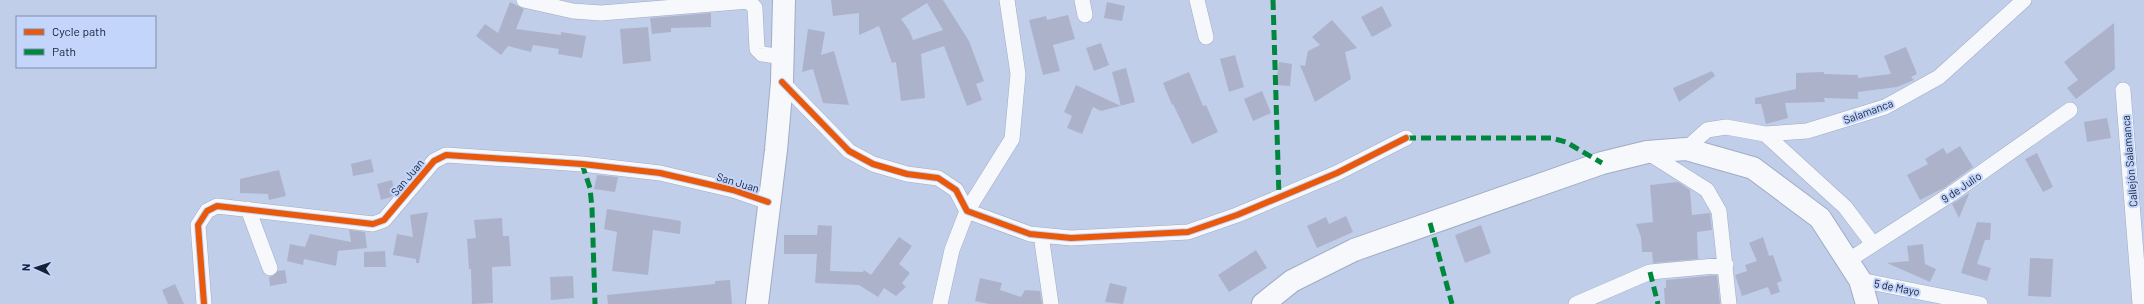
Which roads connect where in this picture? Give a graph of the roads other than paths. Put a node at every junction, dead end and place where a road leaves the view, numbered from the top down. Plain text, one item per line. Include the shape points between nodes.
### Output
1 (524, 0) edge
2 (784, 0) edge
3 (1007, 0) edge
4 (1082, 0) edge
5 (1197, 0) edge
6 (2024, 0) edge
7 (1086, 15) dead end
8 (1206, 37) dead end
9 (783, 57) junction
10 (782, 82) junction
11 (2123, 90) dead end
12 (2070, 110) dead end
13 (1765, 134) junction
14 (1406, 138) dead end
15 (1686, 149) junction
16 (1647, 152) junction
17 (768, 202) junction
18 (248, 209) junction
19 (967, 211) junction
20 (1041, 235) junction
21 (1873, 244) junction
22 (1849, 260) junction
23 (1726, 265) junction
24 (270, 268) dead end
25 (1860, 280) junction
26 (204, 304) edge
27 (757, 304) edge
28 (940, 304) edge
29 (1051, 304) edge
30 (1263, 304) edge
31 (1576, 304) edge
32 (1728, 304) edge
33 (1867, 304) edge
34 (1980, 304) edge
35 (2140, 304) edge

1 - 9 street via 573,11 601,13 749,1 755,8 757,49 762,54
2 - 9 highway
3 - 19 street via 1018,74 1012,139
4 - 7 street
5 - 8 street
6 - 13 street, Salamanca via 1939,77 1885,107 1807,131
9 - 10 highway
10 - 17 highway
10 - 19 street via 849,151 873,164 907,174 938,178 956,190
11 - 35 street, Callejón Salamanca
12 - 21 street, 9 de Julio via 1951,194
13 - 15 street, Salamanca via 1726,127 1707,130
13 - 21 street via 1845,207
14 - 20 street via 1337,173 1237,215 1188,232 1071,238
15 - 16 highway
15 - 22 highway via 1753,168 1820,218
16 - 23 street via 1707,190 1719,211
16 - 30 highway via 1602,163 1354,250 1292,281
17 - 18 street, San Juan via 710,184 660,173 590,164 459,154 446,155 434,161 384,220 373,224
17 - 27 highway
18 - 24 street
18 - 26 street, San Juan via 217,206 207,211 198,225
19 - 20 street via 1030,234
19 - 28 street via 952,250
20 - 29 street
21 - 22 street, 9 de Julio
22 - 25 highway
23 - 31 street via 1650,272
23 - 32 street
25 - 33 highway
25 - 34 street, 5 de Mayo

